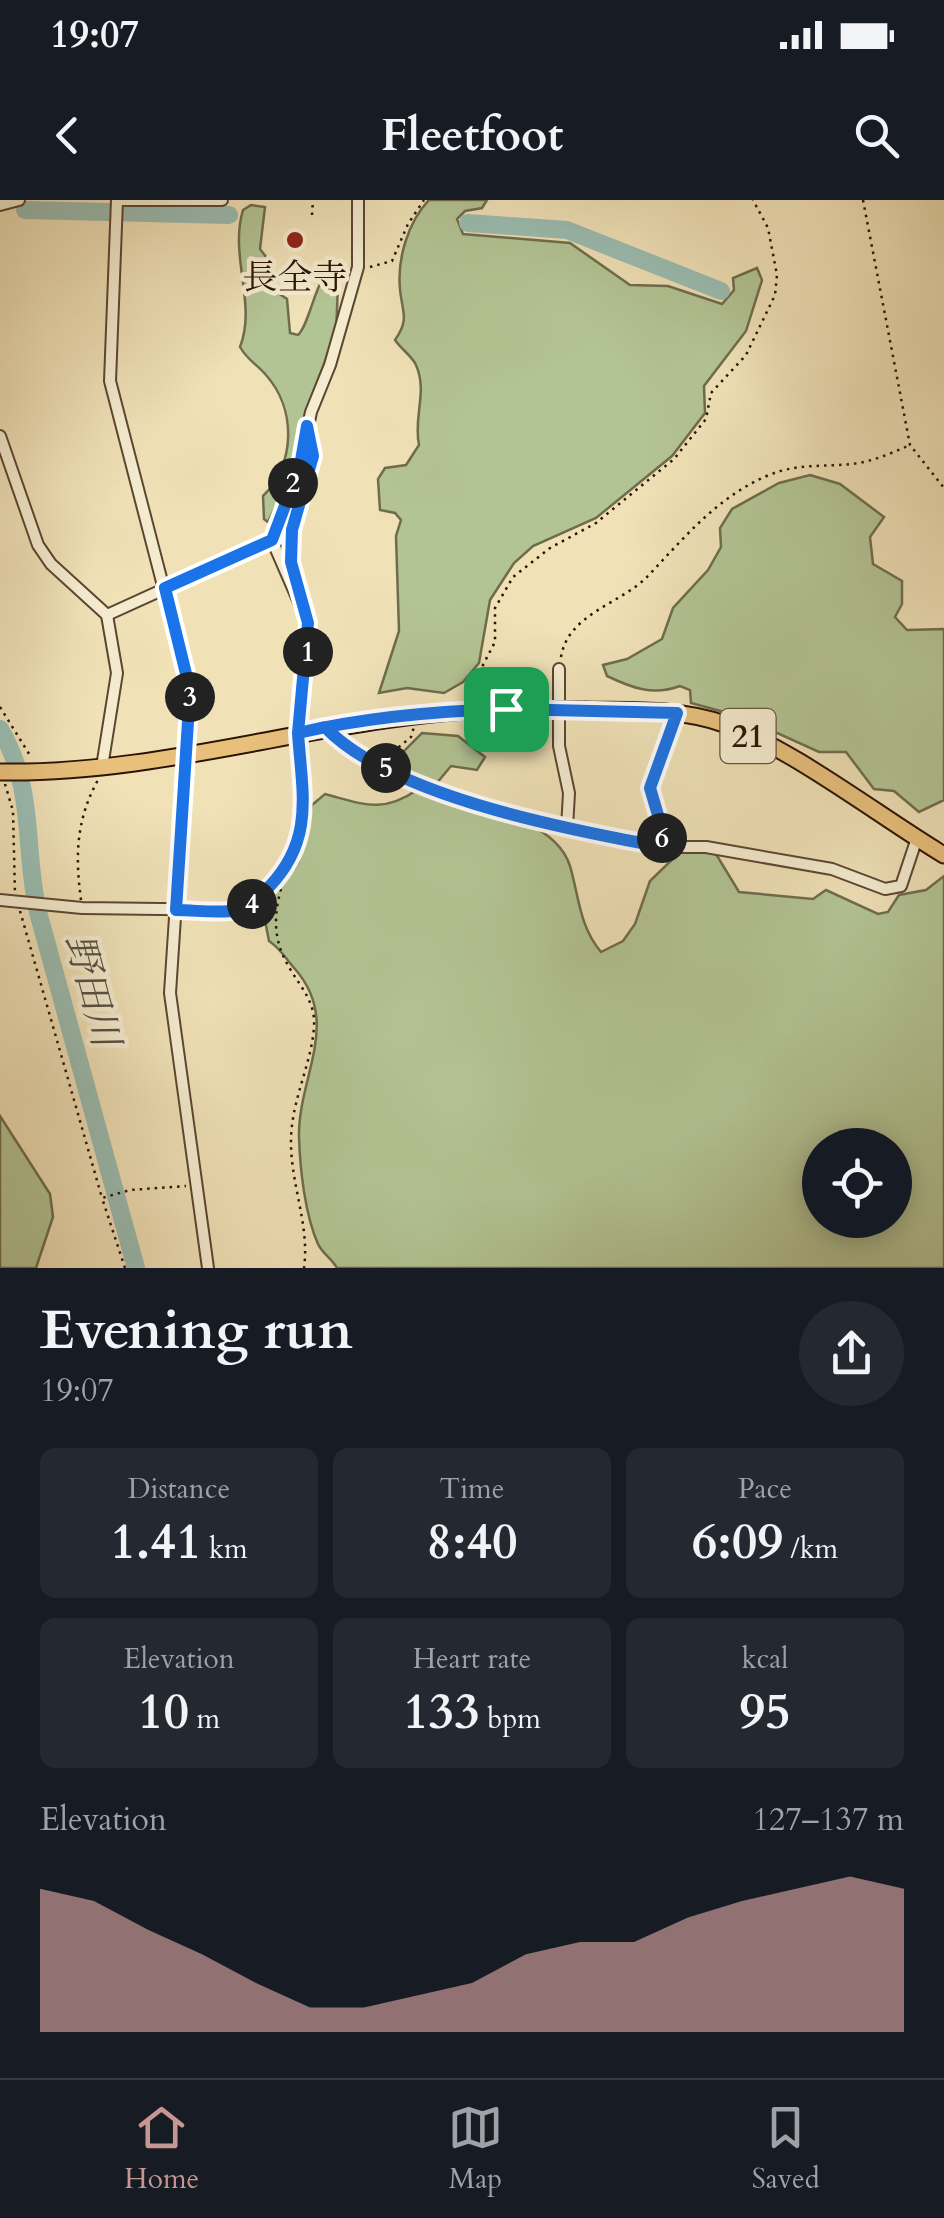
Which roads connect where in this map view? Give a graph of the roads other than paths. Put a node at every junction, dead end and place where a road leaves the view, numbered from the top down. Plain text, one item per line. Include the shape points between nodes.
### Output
1 (19, 200) edge
2 (222, 200) edge
3 (358, 200) edge
4 (119, 202) edge
5 (0, 205) edge
6 (0, 436) edge
7 (272, 540) junction
8 (165, 588) junction
9 (107, 615) junction
10 (559, 668) road end
11 (677, 713) junction
12 (325, 727) junction
13 (298, 733) junction
14 (187, 754) junction
15 (102, 767) junction
16 (3, 774) edge
17 (566, 828) junction
18 (916, 838) junction
19 (661, 840) junction
20 (944, 855) edge
21 (0, 900) edge
22 (176, 910) junction
23 (208, 1268) edge

1 - 5 street
2 - 4 street
3 - 7 street via 358,267
4 - 8 street via 110,382
6 - 9 street via 38,546
7 - 8 street
7 - 13 street via 308,623
8 - 9 street
8 - 14 street via 188,678
9 - 15 street via 117,673
10 - 17 street via 559,746 570,793
11 - 12 main road, 21, bridge via 506,709
11 - 18 main road, 21 via 724,724 772,748
11 - 19 street via 650,788
12 - 13 main road, 21
12 - 17 street via 377,764 438,792
13 - 14 main road, 21
13 - 22 street via 304,804 298,849 282,873 240,910
14 - 15 main road, 21
14 - 22 street
15 - 16 main road, 21
17 - 19 street via 647,844
18 - 19 street via 896,889 832,869 706,847 675,848
18 - 20 main road, 21
21 - 22 street
22 - 23 street via 170,992

